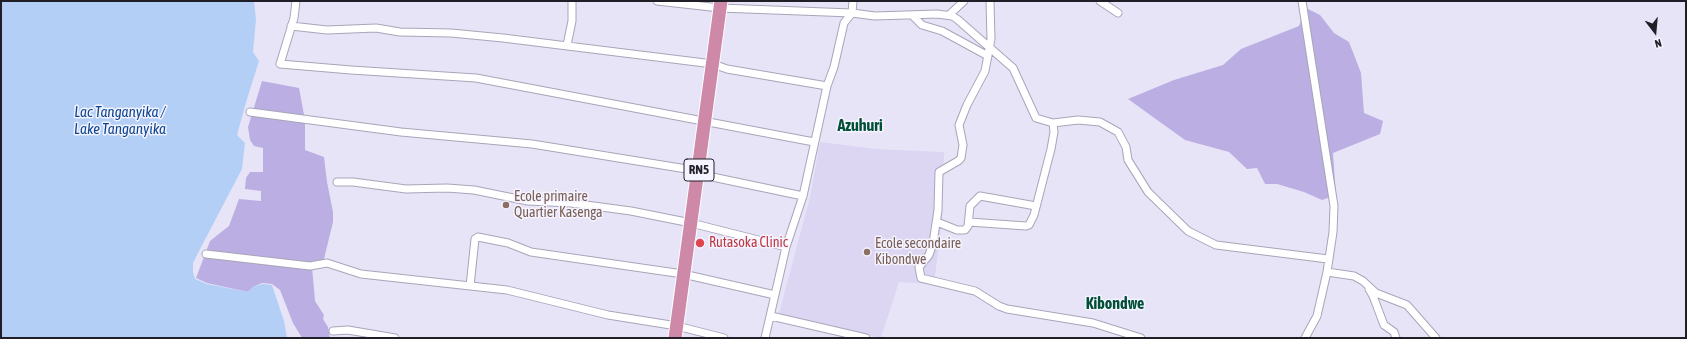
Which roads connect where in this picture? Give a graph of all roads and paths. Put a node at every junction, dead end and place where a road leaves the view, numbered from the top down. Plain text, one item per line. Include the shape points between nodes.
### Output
1 (296, 1) edge
2 (572, 1) edge
3 (657, 1) edge
4 (853, 1) edge
5 (964, 1) edge
6 (990, 1) edge
7 (1100, 1) edge
8 (1302, 1) edge
9 (721, 4) edge
10 (852, 13) junction
11 (1118, 13) dead end
12 (950, 15) junction
13 (913, 16) junction
14 (291, 26) junction
15 (567, 45) junction
16 (990, 48) junction
17 (988, 56) junction
18 (713, 64) junction
19 (827, 86) junction
20 (250, 112) dead end
21 (706, 120) junction
22 (1053, 123) junction
23 (814, 142) junction
24 (698, 172) junction
25 (337, 182) dead end
26 (803, 196) junction
27 (1036, 206) junction
28 (691, 222) junction
29 (937, 222) junction
30 (969, 222) junction
31 (786, 247) junction
32 (206, 254) dead end
33 (1328, 260) junction
34 (1327, 272) junction
35 (683, 274) junction
36 (1363, 281) junction
37 (470, 286) junction
38 (775, 295) junction
39 (771, 316) junction
40 (333, 331) dead end
41 (676, 332) edge
42 (395, 338) edge
43 (724, 338) edge
44 (765, 338) edge
45 (866, 338) edge
46 (1142, 338) edge
47 (1305, 338) edge
48 (1396, 338) edge
49 (1436, 338) edge

1 - 14 street
2 - 15 street via 572,21
3 - 9 street
4 - 10 street
5 - 12 street
6 - 16 street
7 - 11 street
8 - 33 street via 1334,206
9 - 10 street
9 - 18 highway, RN5
10 - 13 street
10 - 19 street via 844,23 834,68
12 - 13 street
12 - 16 street
13 - 17 street via 922,25 942,31
14 - 15 street via 327,30 376,28 400,32 457,33
14 - 21 street via 280,64 476,78
15 - 18 street
16 - 17 street
16 - 22 street via 1013,68 1036,118
17 - 29 street via 980,83 959,125 963,145 960,158 939,172
18 - 19 street via 727,69
18 - 21 highway, RN5
19 - 23 street
20 - 24 street via 401,132 532,144
21 - 23 street
21 - 24 highway, RN5
22 - 27 street via 1053,139
22 - 33 street via 1078,120 1100,122 1118,132 1126,147 1128,160 1148,192 1188,231 1216,245
23 - 26 street
24 - 26 street
24 - 28 highway, RN5
25 - 28 street via 406,189 447,188 490,192 528,201 608,208
26 - 31 street
27 - 30 street via 1030,223 1026,226
27 - 30 street via 980,196 970,206
28 - 31 street
28 - 35 highway, RN5
29 - 30 street via 960,232 966,229
29 - 46 street via 929,255 919,267 921,278 975,291 1007,309 1093,323
31 - 38 street
32 - 37 street via 310,266 327,263 361,274
33 - 34 street
34 - 36 street via 1354,276
34 - 47 street via 1317,316
35 - 37 street via 531,252 508,243 478,237 475,239
35 - 38 street
35 - 41 highway, RN5
36 - 48 street via 1373,296 1384,325 1394,332
36 - 49 street via 1376,293 1407,305
37 - 41 street via 507,290
38 - 39 street
39 - 44 street
39 - 45 street
40 - 42 street via 348,330
41 - 43 street

